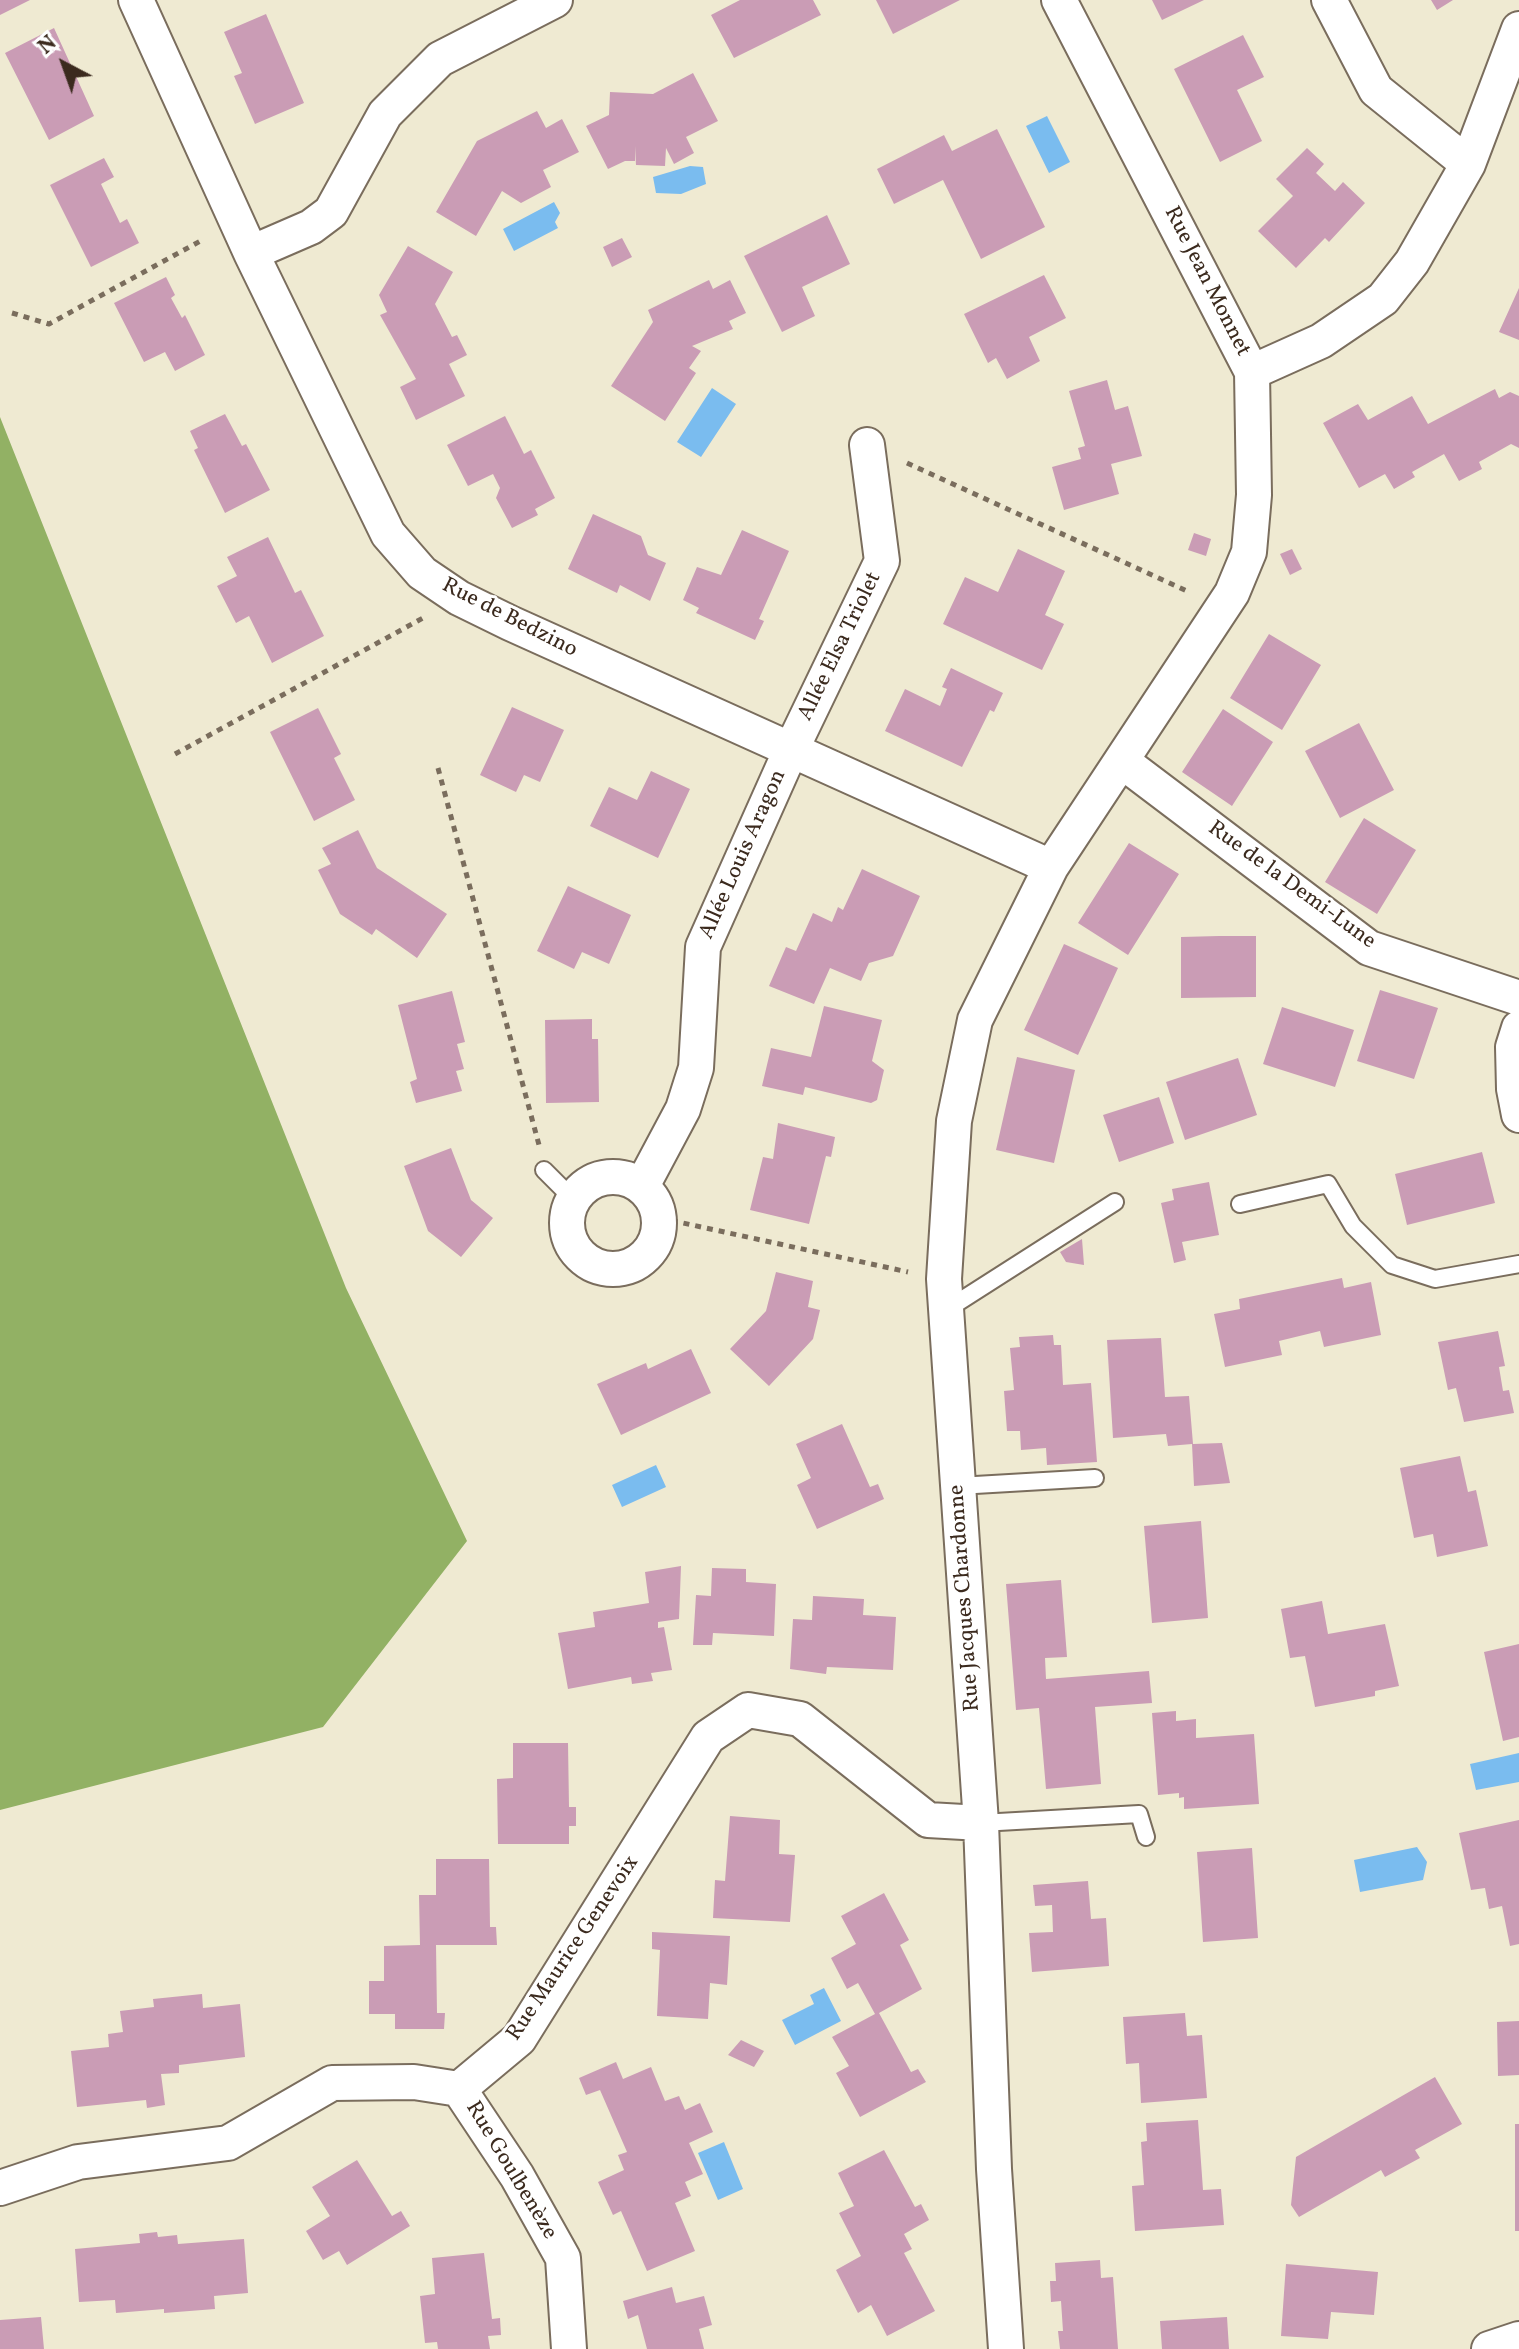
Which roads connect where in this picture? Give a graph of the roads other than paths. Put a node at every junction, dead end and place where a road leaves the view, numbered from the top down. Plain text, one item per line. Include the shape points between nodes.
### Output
1 (136, 0) edge
2 (555, 0) edge
3 (1059, 0) edge
4 (1329, 0) edge
5 (1519, 29) edge
6 (1468, 164) junction
7 (251, 253) junction
8 (1252, 372) junction
9 (867, 445) road end
10 (790, 752) junction
11 (1123, 762) junction
12 (1051, 867) junction
13 (1519, 998) edge
14 (1519, 1028) edge
15 (1519, 1115) edge
16 (544, 1170) road end
17 (642, 1186) junction
18 (573, 1199) junction
19 (1115, 1202) dead end
20 (1240, 1204) dead end
21 (1519, 1264) edge
22 (945, 1295) junction
23 (1095, 1478) dead end
24 (958, 1486) junction
25 (981, 1823) junction
26 (1146, 1837) dead end
27 (459, 2089) junction
28 (0, 2188) edge
29 (1519, 2339) edge
30 (569, 2349) edge
31 (1006, 2349) edge
32 (1489, 2349) edge

1 - 7 street, Rue de Bedzino
2 - 7 street via 440,59 385,114 331,212 311,227
3 - 8 street, Rue Jean Monnet
4 - 6 street via 1376,90
5 - 6 street
6 - 8 street via 1412,262 1383,299 1321,341
7 - 10 street, Rue de Bedzino via 388,534 422,573 459,598
8 - 11 street, Rue Jean Monnet via 1254,495 1249,552 1223,607
9 - 10 street, Allée Elsa Triolet via 882,561
10 - 12 street, Rue de Bedzino
10 - 17 street, Allée Louis Aragon via 703,947 696,1068 683,1109
11 - 12 street, Rue Jean Monnet
11 - 13 street, Rue de la Demi-Lune via 1369,948
12 - 22 street, Rue Jacques Chardonne via 975,1020 954,1121
14 - 15 street via 1513,1047
16 - 18 lane
17 - 18 street via 628,1179 597,1180
17 - 18 street via 659,1218 658,1234 640,1259 611,1269 596,1265 572,1244 568,1214
19 - 22 lane
20 - 21 lane via 1328,1184 1353,1226 1392,1265 1435,1279
22 - 24 street, Rue Jacques Chardonne
23 - 24 lane
24 - 25 street, Rue Jacques Chardonne
25 - 26 lane via 1139,1814
25 - 27 street, Rue Maurice Genevoix via 928,1820 800,1719 748,1710 708,1737 519,2039
25 - 31 street, Rue Jacques Chardonne
27 - 28 street via 414,2082 332,2083 228,2143 78,2162
27 - 30 street, Rue Goulbenèze via 563,2258
29 - 32 street

